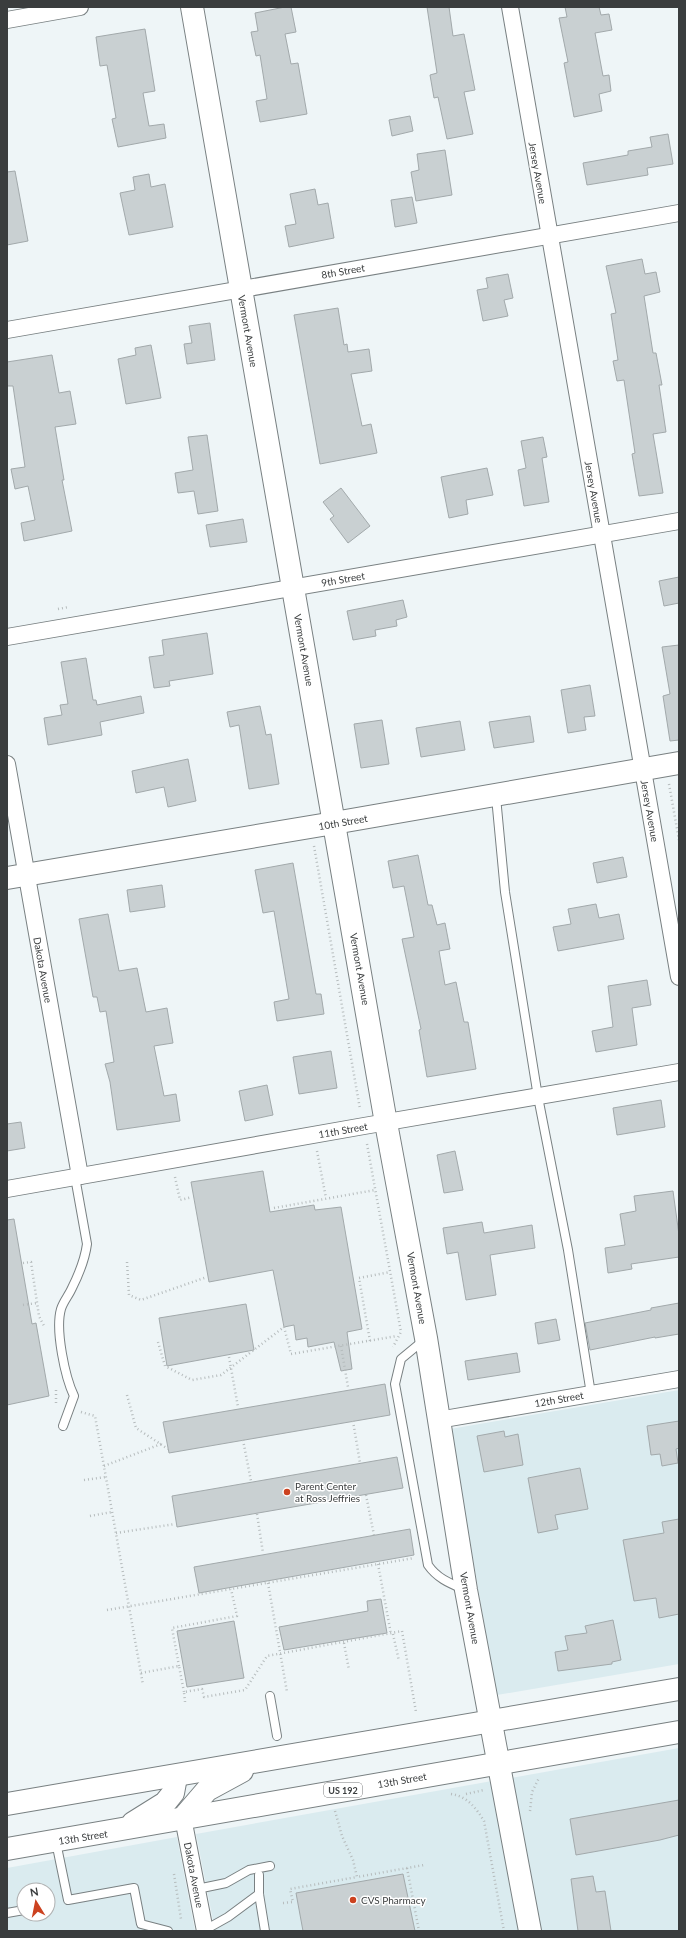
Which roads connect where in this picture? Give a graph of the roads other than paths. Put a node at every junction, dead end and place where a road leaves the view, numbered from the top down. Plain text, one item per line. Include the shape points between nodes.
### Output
1 (80, 7) edge
2 (192, 7) edge
3 (510, 7) edge
4 (7, 20) edge
5 (679, 213) edge
6 (549, 235) junction
7 (241, 289) junction
8 (7, 330) edge
9 (679, 521) edge
10 (602, 534) junction
11 (293, 587) junction
12 (7, 637) edge
13 (679, 763) edge
14 (7, 764) edge
15 (642, 769) junction
16 (496, 795) junction
17 (334, 823) junction
18 (16, 876) edge
19 (679, 977) edge
20 (679, 1072) edge
21 (538, 1097) junction
22 (386, 1123) junction
23 (77, 1177) junction
24 (7, 1189) edge
25 (426, 1338) junction
26 (679, 1379) edge
27 (591, 1394) junction
28 (438, 1420) junction
29 (63, 1426) dead end
30 (466, 1590) junction
31 (679, 1689) edge
32 (270, 1696) dead end
33 (492, 1722) junction
34 (679, 1732) edge
35 (278, 1736) dead end
36 (255, 1763) junction
37 (498, 1763) junction
38 (176, 1777) junction
39 (17, 1802) edge
40 (182, 1818) junction
41 (7, 1820) edge
42 (122, 1830) junction
43 (55, 1841) junction
44 (7, 1849) edge
45 (270, 1866) dead end
46 (259, 1875) dead end
47 (197, 1889) junction
48 (259, 1894) junction
49 (168, 1931) edge
50 (204, 1931) edge
51 (265, 1931) edge
52 (530, 1931) edge

1 - 4 street
2 - 7 main road, Vermont Avenue
3 - 6 street, Jersey Avenue
5 - 6 street, 8th Street
6 - 7 street, 8th Street
6 - 10 street, Jersey Avenue
7 - 8 street, 8th Street
7 - 11 main road, Vermont Avenue
9 - 10 street, 9th Street
10 - 11 street, 9th Street
10 - 15 street, Jersey Avenue
11 - 12 street, 9th Street
11 - 17 main road, Vermont Avenue
13 - 15 main road, 10th Street
14 - 18 street, Dakota Avenue
15 - 16 main road, 10th Street
15 - 19 street, Jersey Avenue
16 - 17 main road, 10th Street
16 - 21 lane via 505,892
17 - 18 main road, 10th Street
17 - 22 main road, Vermont Avenue
18 - 23 street, Dakota Avenue
20 - 21 street, 11th Street
21 - 22 street, 11th Street
21 - 27 lane via 568,1250
22 - 23 street, 11th Street
22 - 25 main road, Vermont Avenue
23 - 24 street, 11th Street
23 - 29 lane via 87,1244 86,1255 61,1309 59,1326 67,1381 74,1396
25 - 28 main road, Vermont Avenue
25 - 30 lane via 401,1360 395,1384 428,1565 446,1582
26 - 27 street, 12th Street
27 - 28 street, 12th Street
28 - 30 main road, Vermont Avenue
30 - 33 main road, Vermont Avenue
31 - 33 main road
32 - 35 lane
33 - 36 main road
33 - 37 main road, Vermont Avenue
34 - 37 main road, 13th Street / US 192
36 - 38 main road
36 - 40 main road via 207,1790
37 - 40 main road, 13th Street / US 192
37 - 52 main road, Vermont Avenue
38 - 39 main road
38 - 42 main road via 173,1793 165,1803
39 - 41 main road
40 - 42 main road, 13th Street / US 192
40 - 47 street, Dakota Avenue
42 - 43 main road, 13th Street / US 192
43 - 44 main road, 13th Street / US 192
43 - 49 lane via 68,1900 134,1888 141,1924
45 - 47 lane via 249,1870 226,1883
46 - 48 lane
47 - 50 street, Dakota Avenue
48 - 50 lane
48 - 51 lane

